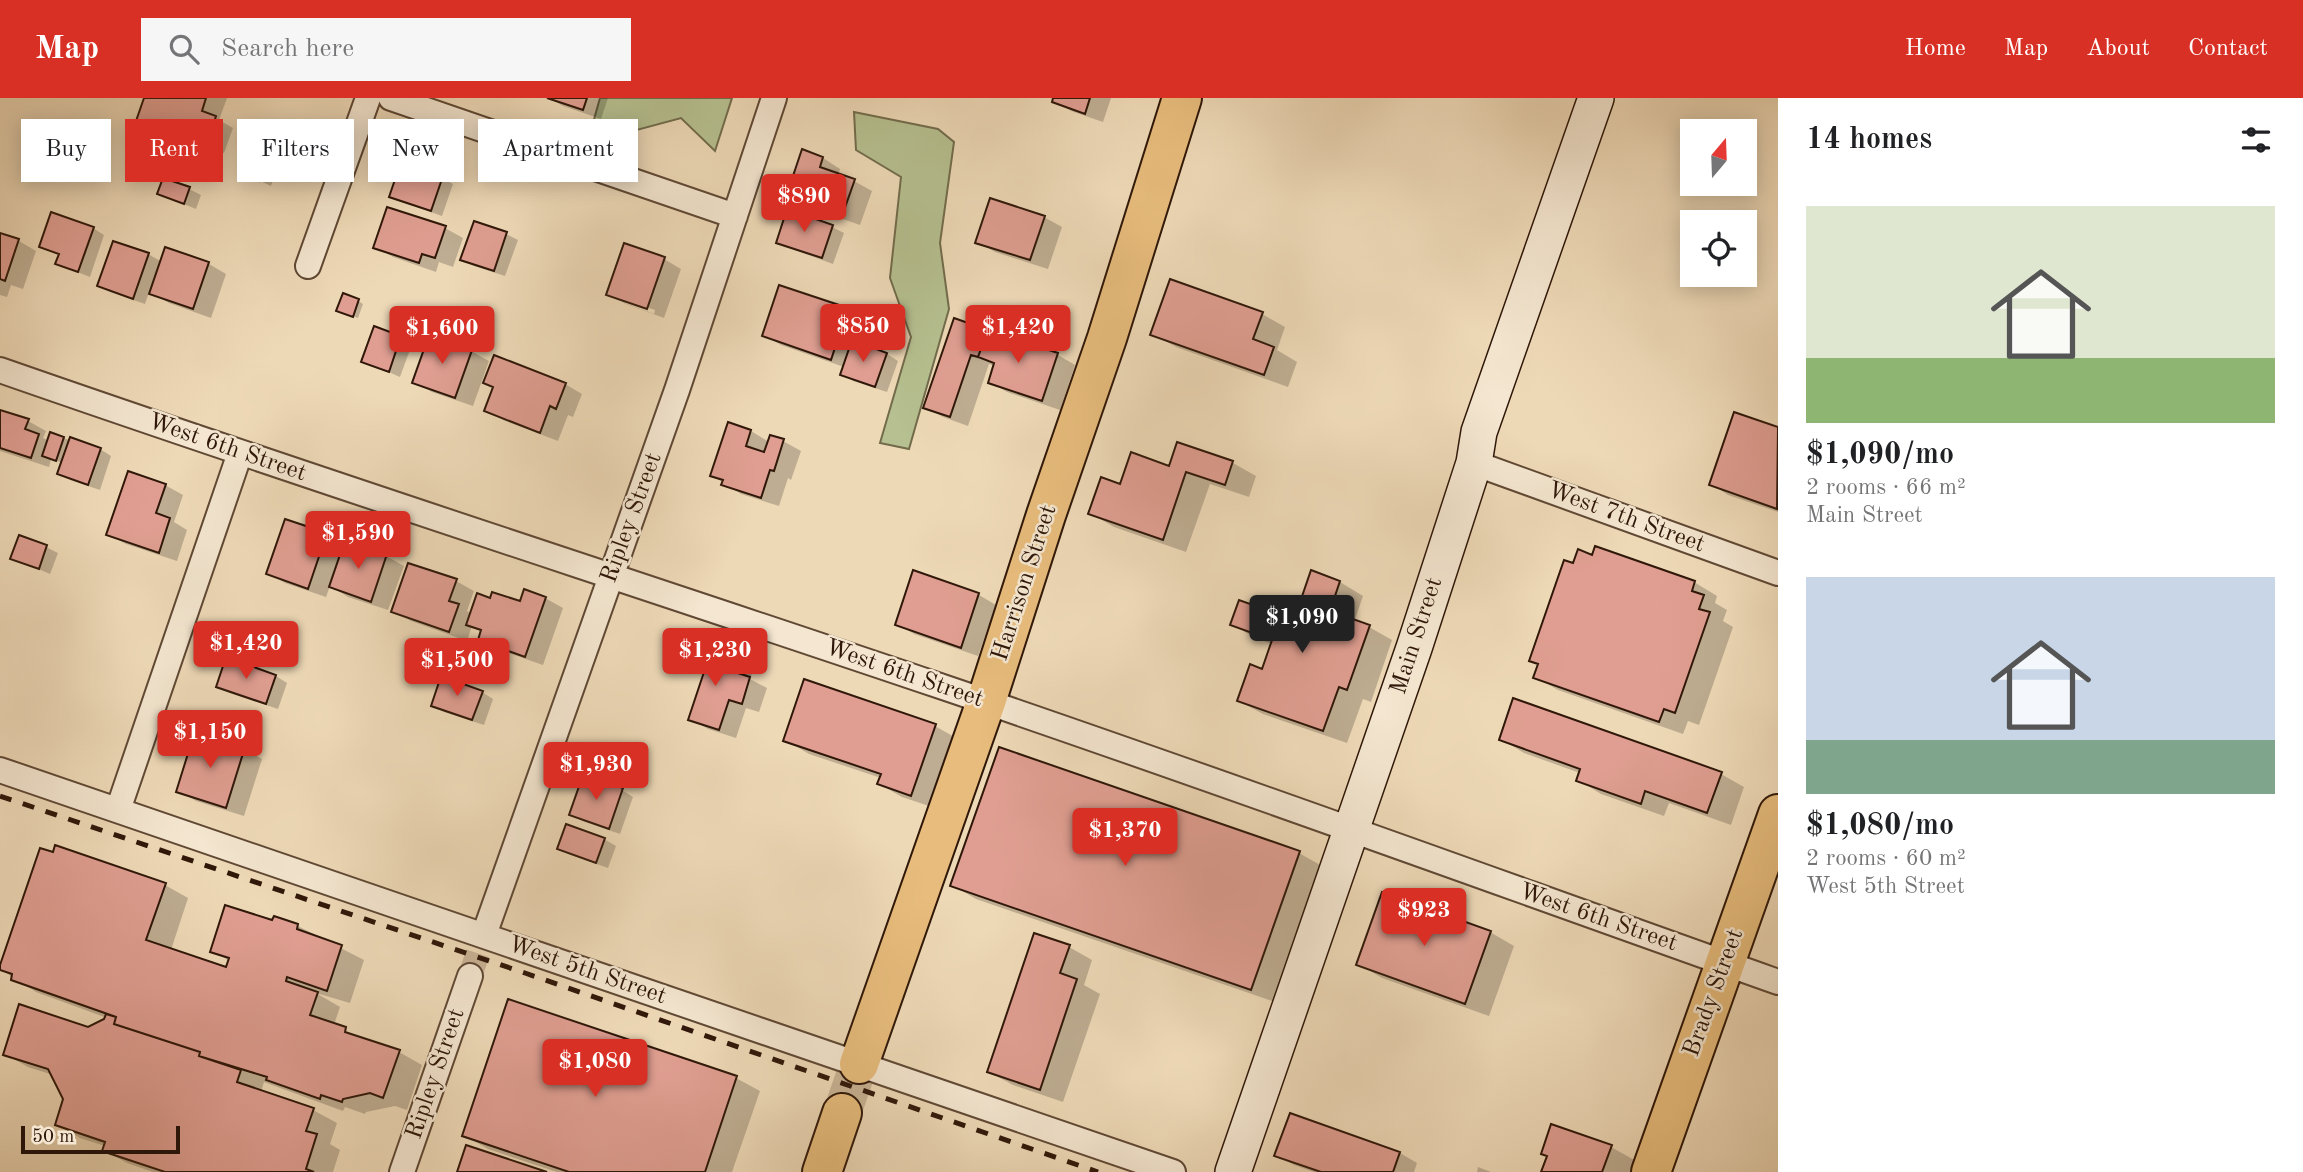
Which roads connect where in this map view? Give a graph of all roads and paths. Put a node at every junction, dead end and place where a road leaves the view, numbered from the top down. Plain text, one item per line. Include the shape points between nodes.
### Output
1 (368, 98) edge
2 (391, 98) edge
3 (774, 98) edge
4 (1182, 98) edge
5 (1596, 98) edge
6 (735, 216) junction
7 (308, 266) dead end
8 (0, 370) edge
9 (240, 453) junction
10 (1474, 463) junction
11 (1778, 572) edge
12 (611, 574) junction
13 (986, 702) junction
14 (0, 770) edge
15 (118, 810) junction
16 (1778, 814) edge
17 (1351, 831) junction
18 (484, 936) junction
19 (1725, 963) junction
20 (470, 976) tunnel mouth
21 (1778, 982) edge
22 (859, 1064) junction
23 (842, 1113) tunnel mouth
24 (402, 1172) edge
25 (822, 1172) edge
26 (1173, 1172) edge
27 (1233, 1172) edge
28 (1651, 1172) edge

1 - 7 street
2 - 6 street
3 - 6 street, Ripley Street
4 - 13 highway, Harrison Street
5 - 10 street, Main Street via 1479,432
6 - 12 street, Ripley Street
8 - 9 street, West 6th Street
9 - 12 street, West 6th Street
9 - 15 street
10 - 11 street, West 7th Street
10 - 17 street, Main Street
12 - 13 street, West 6th Street
12 - 18 street, Ripley Street
13 - 17 street, West 6th Street
13 - 22 highway, Harrison Street
14 - 15 street, West 5th Street
15 - 18 street, West 5th Street
16 - 19 highway, Brady Street
17 - 19 street, West 6th Street
17 - 27 street, Main Street
18 - 22 street, West 5th Street
19 - 21 street, West 6th Street
19 - 28 highway, Brady Street
20 - 24 street, Ripley Street
22 - 26 street, West 5th Street
23 - 25 highway

